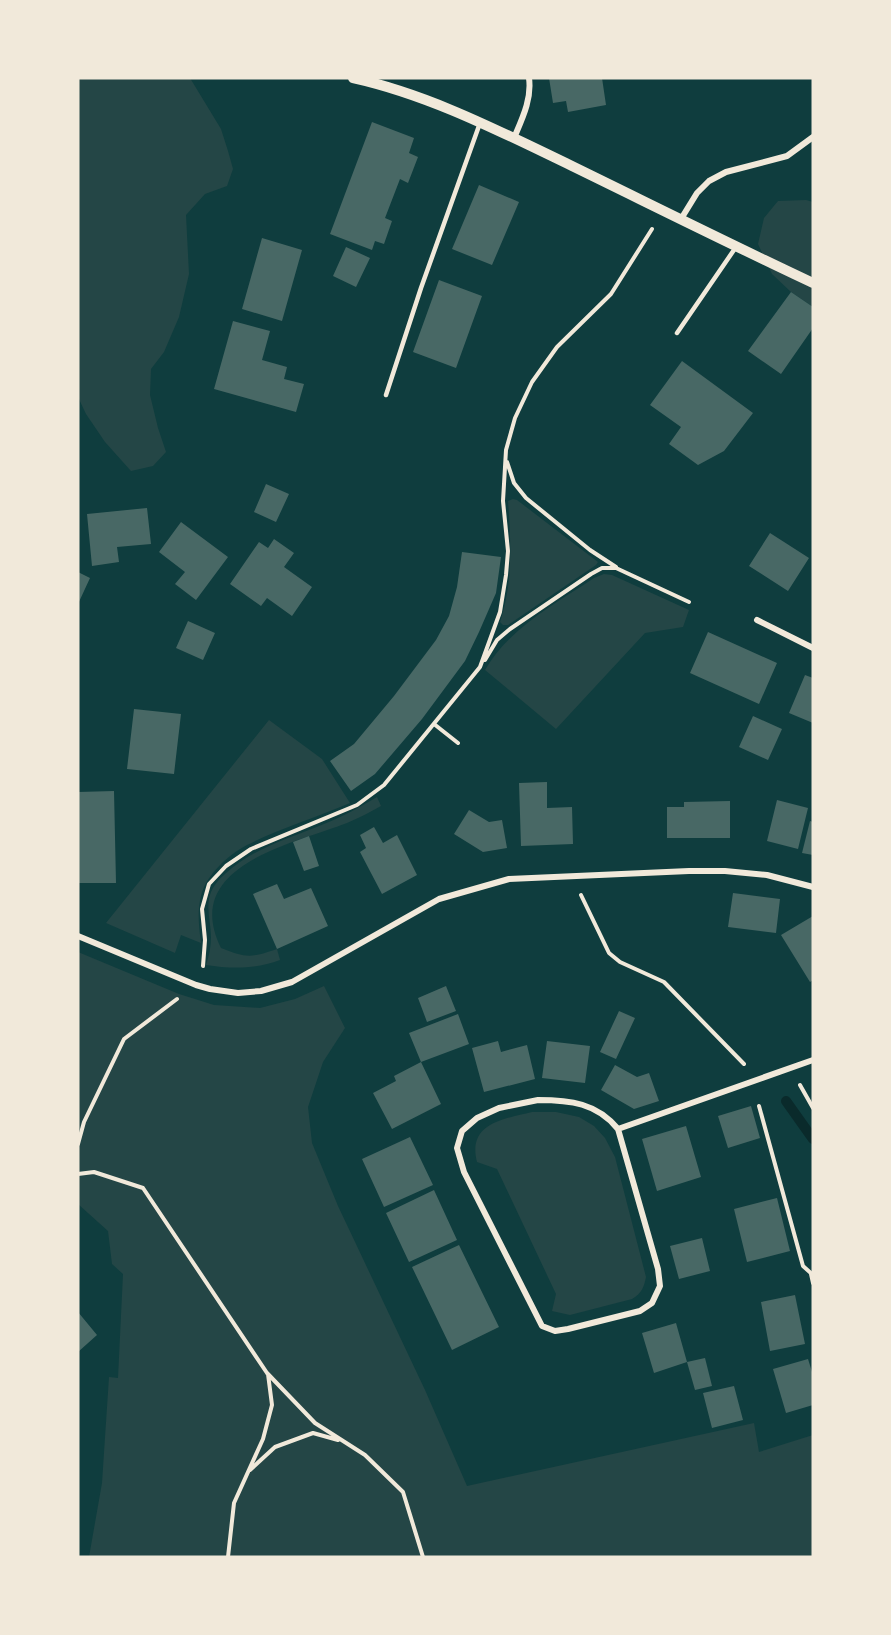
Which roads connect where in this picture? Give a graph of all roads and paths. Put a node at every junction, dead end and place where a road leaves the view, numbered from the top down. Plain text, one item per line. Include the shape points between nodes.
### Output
1 (353, 78) edge
2 (529, 78) edge
3 (480, 123) junction
4 (813, 137) edge
5 (514, 138) junction
6 (663, 210) junction
7 (681, 219) junction
8 (736, 247) junction
9 (813, 283) edge
10 (677, 333) dead end
11 (386, 395) dead end
12 (506, 459) junction
13 (616, 568) junction
14 (689, 602) dead end
15 (757, 620) dead end
16 (813, 648) edge
17 (480, 667) junction
18 (434, 724) junction
19 (458, 743) dead end
20 (813, 887) edge
21 (588, 909) dead end
22 (78, 936) edge
23 (196, 985) junction
24 (813, 1060) edge
25 (747, 1067) dead end
26 (759, 1106) dead end
27 (618, 1129) junction
28 (78, 1144) edge
29 (78, 1174) edge
30 (812, 1274) edge
31 (813, 1283) edge
32 (267, 1373) junction
33 (344, 1442) junction
34 (247, 1473) junction
35 (228, 1557) edge
36 (423, 1557) edge

1 - 3 street via 413,95
2 - 5 street via 527,106
3 - 5 street
3 - 11 lane
4 - 7 street via 787,156 726,172 709,181
5 - 6 street
6 - 7 street
6 - 12 path via 611,294 557,347 532,382 515,417
7 - 8 street
8 - 9 street
8 - 10 lane
12 - 13 path via 514,483 526,498
12 - 17 path via 506,575 500,612
13 - 14 path
13 - 17 path via 602,568 591,574 510,629 497,640
15 - 16 street
17 - 18 path
18 - 19 path
18 - 23 path via 384,785 357,805 251,849 209,884 202,909 203,965
20 - 23 street via 767,875 725,871 509,879 439,899 292,982 238,993
21 - 25 path via 609,954 664,982
22 - 23 street
23 - 28 path via 124,1039 84,1122
24 - 27 street
26 - 30 path via 803,1266
27 - 27 street via 660,1286 652,1302 640,1311 555,1331 542,1326 465,1172 457,1148 462,1131 477,1118 499,1108 538,1100 582,1104
29 - 32 path via 94,1172 143,1188
30 - 31 path
32 - 33 path via 315,1424
32 - 34 path via 272,1405 263,1439
33 - 34 path via 313,1433 275,1447
33 - 36 path via 365,1455 403,1492
34 - 35 path via 234,1503

